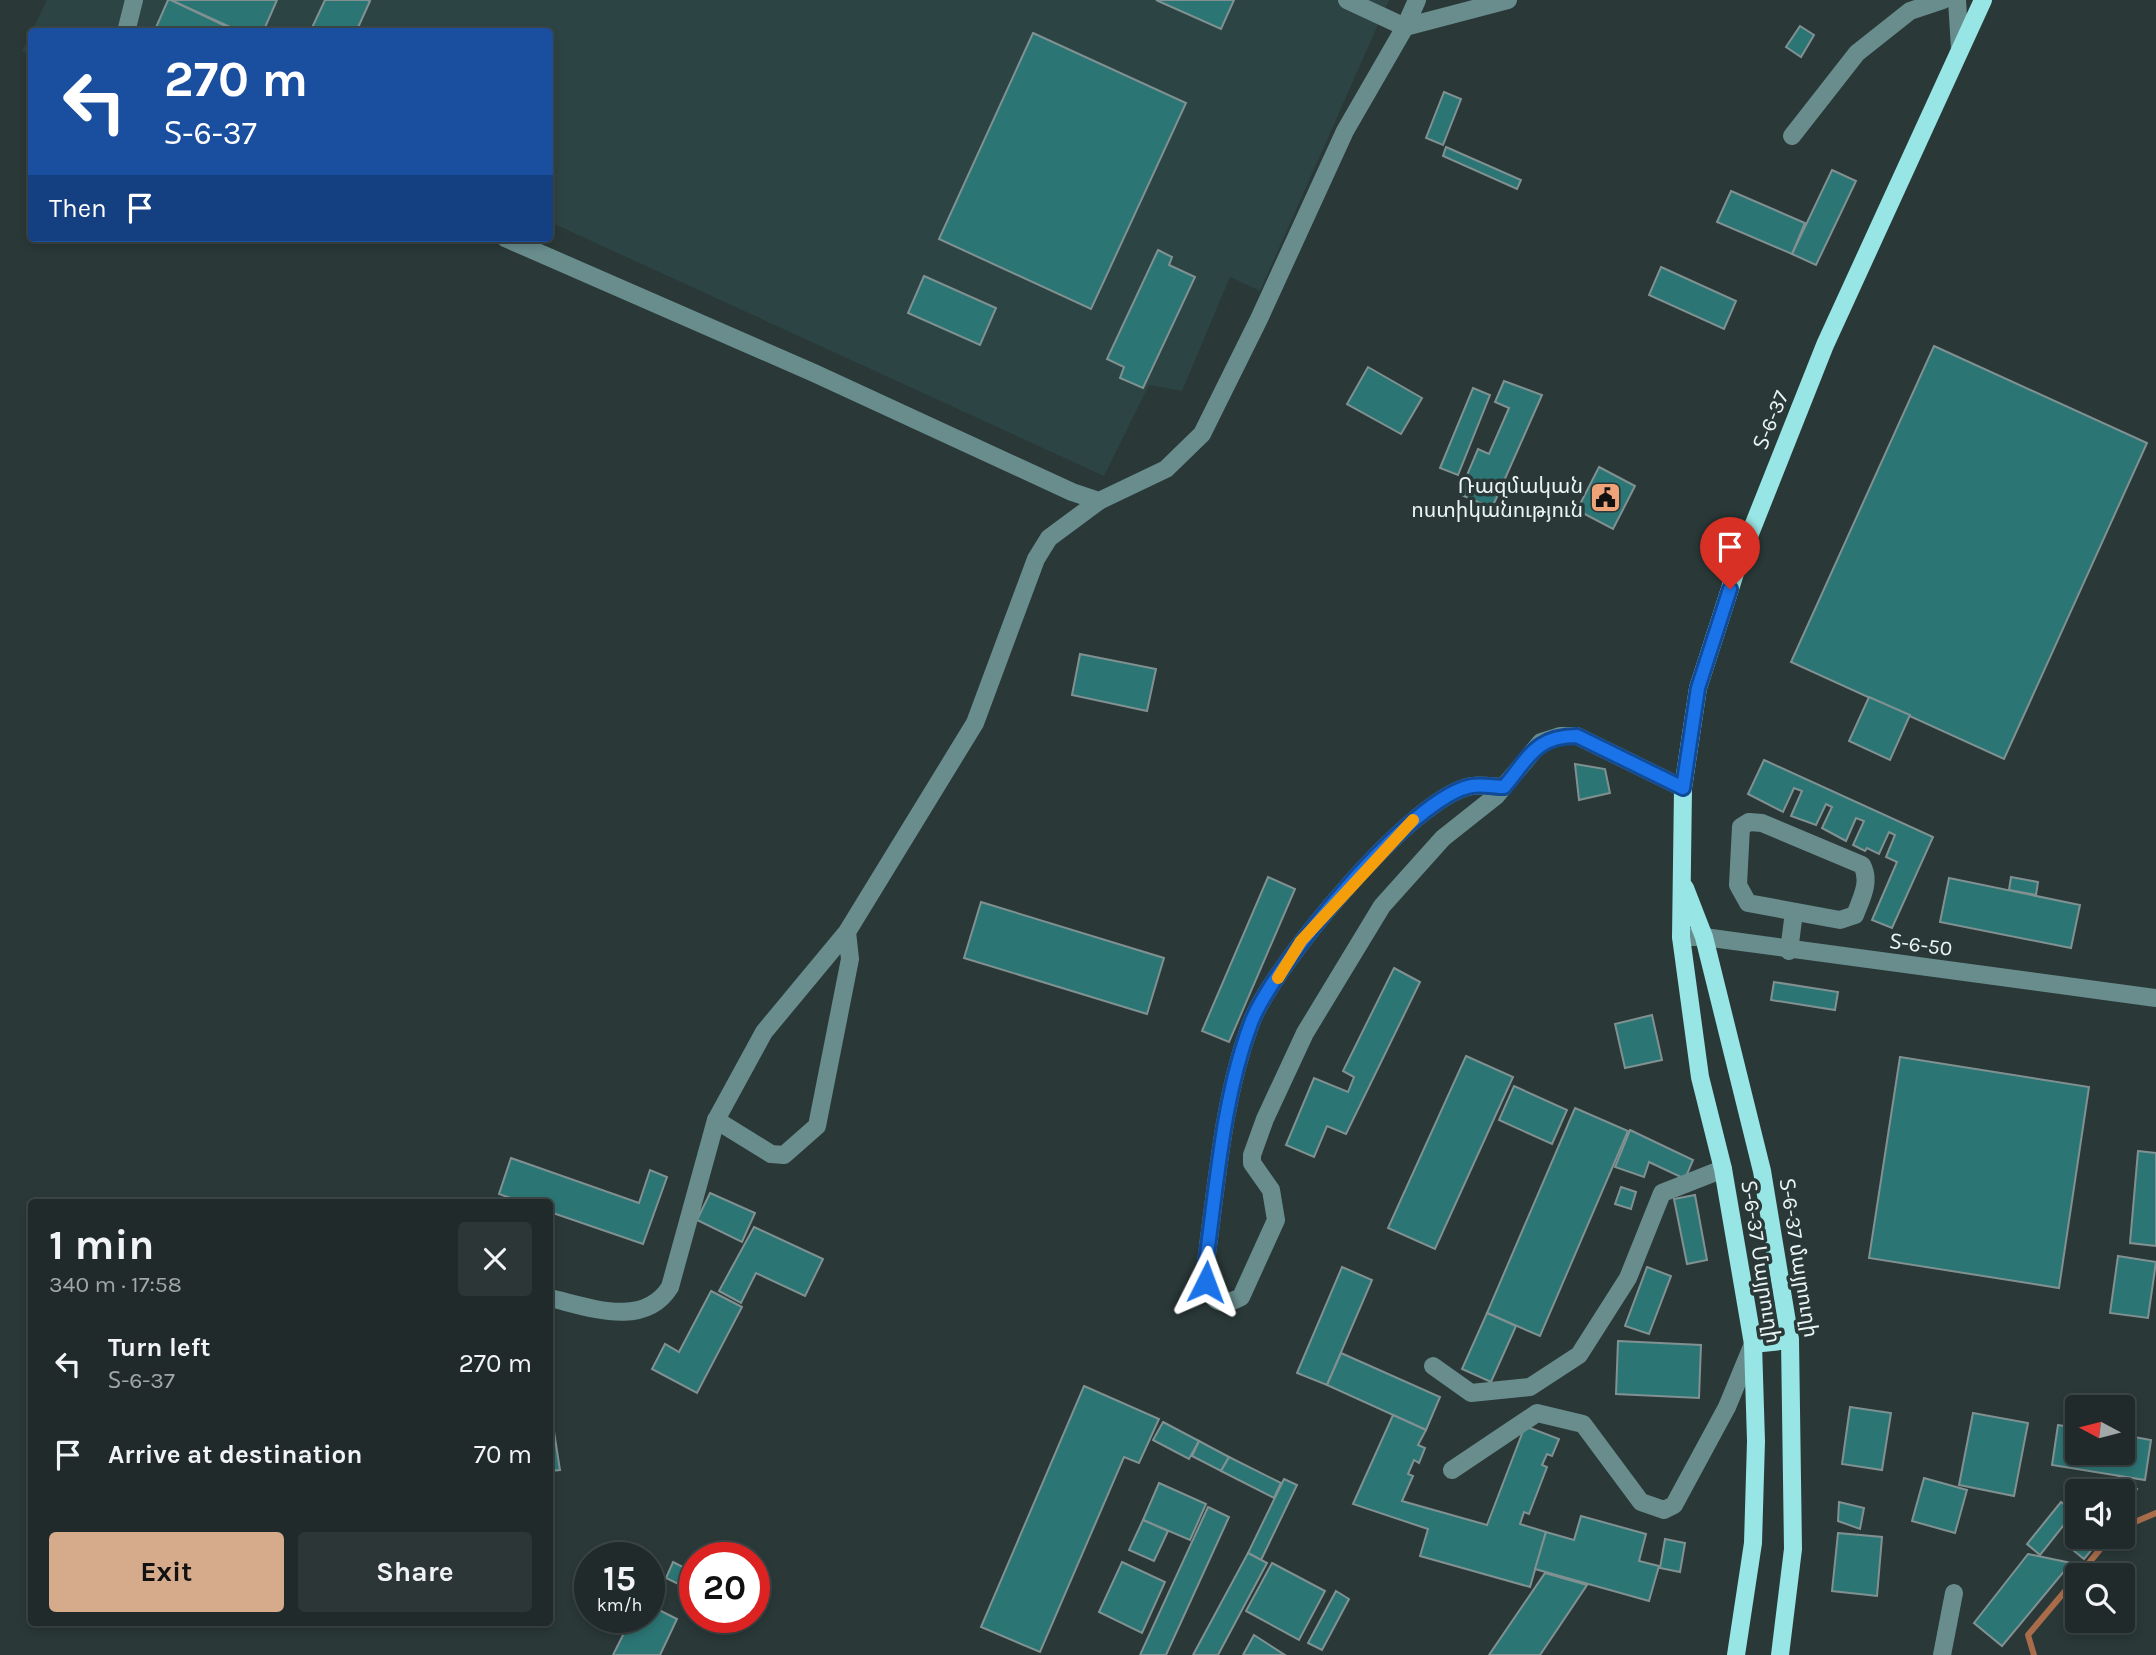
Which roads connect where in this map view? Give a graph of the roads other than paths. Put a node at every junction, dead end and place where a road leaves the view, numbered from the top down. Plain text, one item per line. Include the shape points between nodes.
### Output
1 (134, 0) edge
2 (1347, 0) edge
3 (1417, 0) edge
4 (1508, 0) edge
5 (1943, 0) edge
6 (1957, 0) edge
7 (1983, 0) edge
8 (1405, 27) junction
9 (127, 28) edge
10 (1960, 49) junction
11 (1792, 136) dead end
12 (514, 242) edge
13 (1099, 501) junction
14 (1504, 787) junction
15 (1683, 788) junction
16 (1682, 879) junction
17 (1794, 912) junction
18 (847, 932) junction
19 (1681, 937) junction
20 (1704, 937) junction
21 (1789, 951) junction
22 (2156, 998) edge
23 (716, 1120) junction
24 (1723, 1169) junction
25 (553, 1299) edge
26 (1790, 1340) junction
27 (1753, 1344) junction
28 (1433, 1366) dead end
29 (1452, 1470) dead end
30 (1954, 1593) dead end
31 (1736, 1655) edge
32 (1780, 1655) edge
33 (1942, 1655) edge

1 - 9 street
2 - 8 street
3 - 8 street
4 - 8 street
5 - 11 street via 1910,11 1857,53
6 - 10 street
7 - 10 main road, Տ-6-37 / Տ-6-37
8 - 13 street via 1345,131 1202,434 1166,469
10 - 15 main road, Տ-6-37 / Տ-6-37 via 1825,345 1738,564 1698,688
12 - 13 street
13 - 18 street via 1049,538 1036,559 975,723
14 - 14 street via 1443,838 1382,906 1305,1033 1252,1155 1252,1163 1271,1190 1276,1220 1249,1286 1241,1297 1222,1303 1209,1293 1205,1268 1236,1071 1252,1020 1301,941 1405,826 1471,786
14 - 15 street via 1541,742 1577,736
15 - 16 main road, Տ-6-37 / Տ-6-37
16 - 19 main road, Տ-6-37 Մայրուղի / Տ-6-37
16 - 20 main road, Տ-6-37 մայրուղի / Տ-6-37
17 - 17 street via 1748,903 1741,895 1741,827 1749,822 1762,823 1861,865 1866,873 1855,915 1840,920
17 - 21 street
18 - 23 street via 764,1032
18 - 23 street via 850,959 817,1126 784,1155 771,1154
19 - 20 street, Տ-6-50 / Տ-6-50
19 - 24 main road, Տ-6-37 Մայրուղի / Տ-6-37 via 1700,1077
20 - 21 street, Տ-6-50 / Տ-6-50
20 - 26 main road, Տ-6-37 մայրուղի / Տ-6-37 via 1762,1171
21 - 22 street, Տ-6-50 / Տ-6-50
23 - 25 street via 670,1287 660,1304 635,1312 604,1311
24 - 27 main road, Տ-6-37 Մայրուղի / Տ-6-37
24 - 28 street via 1662,1193 1628,1278 1579,1355 1530,1387 1471,1393
26 - 27 main road
26 - 32 main road, Տ-6-37 մայրուղի / Տ-6-37 via 1793,1549
27 - 29 street via 1727,1407 1674,1505 1664,1510 1641,1502 1583,1424 1536,1413
27 - 31 main road, Տ-6-37 Մայրուղի / Տ-6-37 via 1753,1543
30 - 33 street

